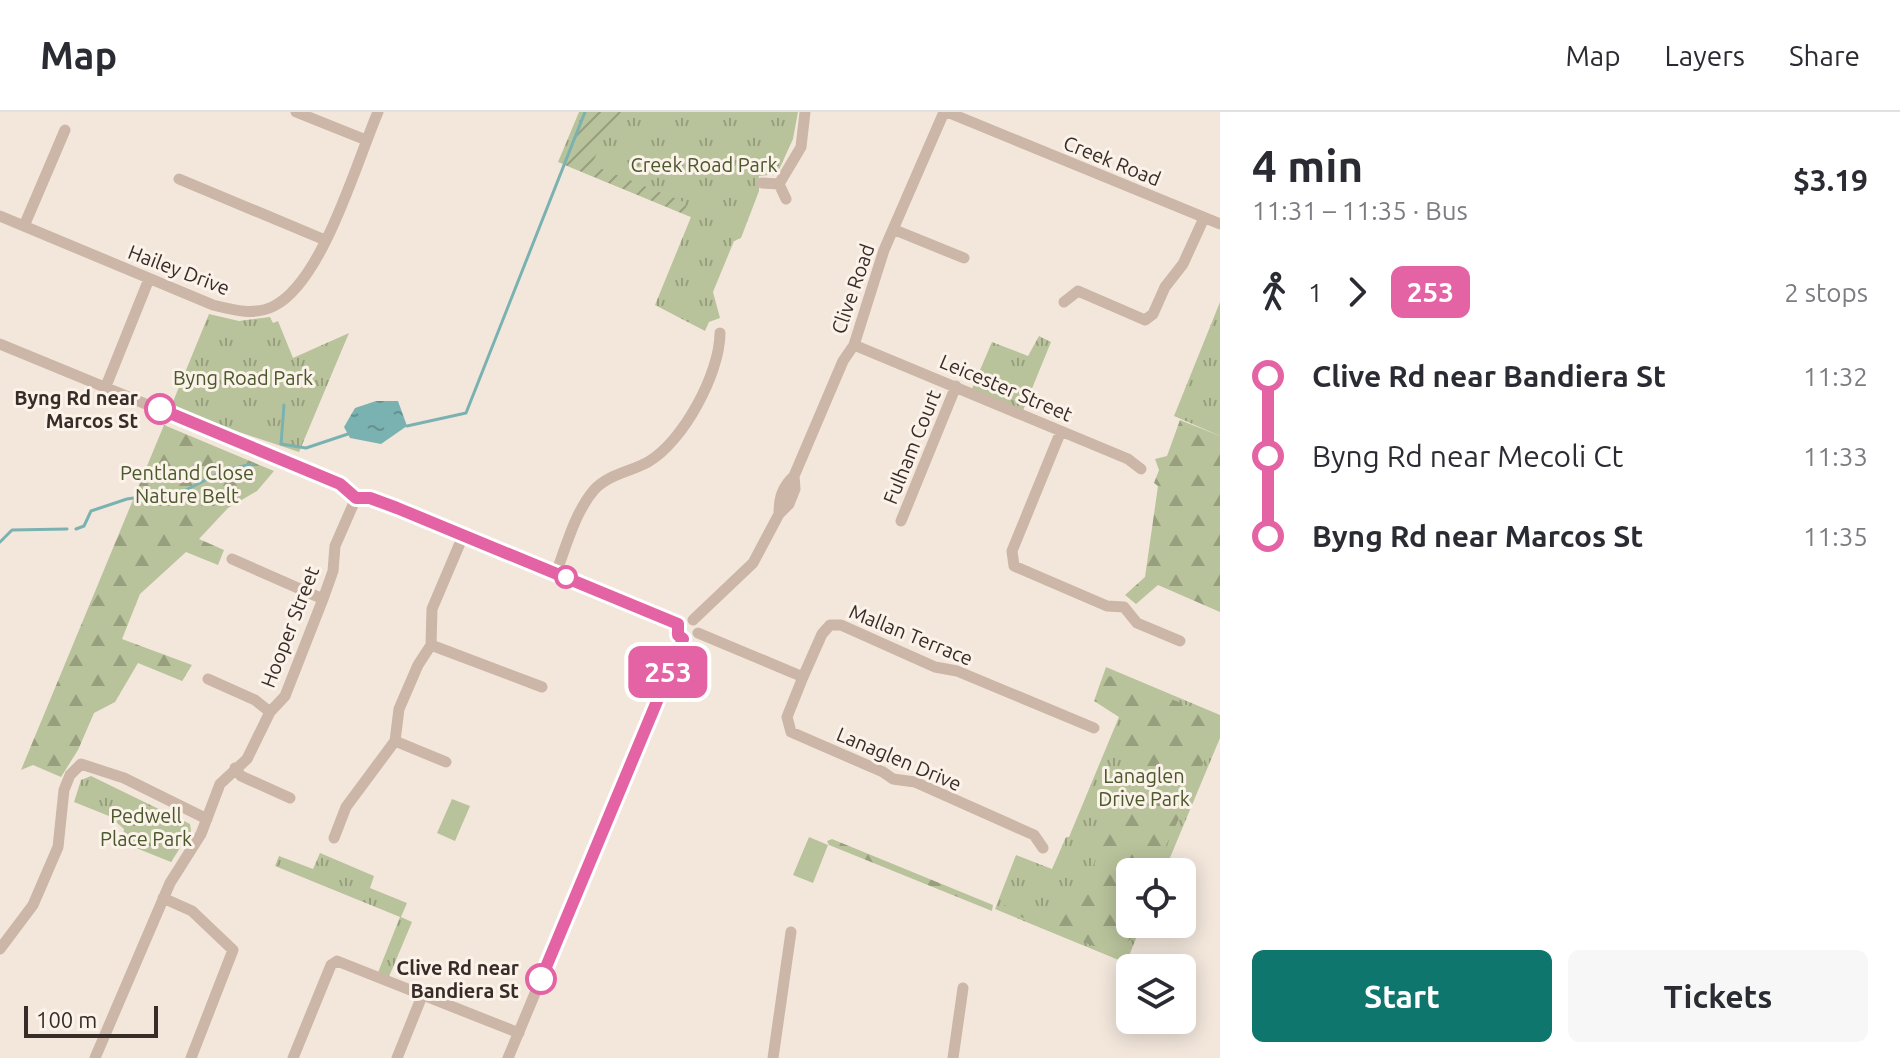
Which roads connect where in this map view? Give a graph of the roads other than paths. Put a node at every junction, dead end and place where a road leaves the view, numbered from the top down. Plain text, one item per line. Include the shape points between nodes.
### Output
1 (296, 112) edge
2 (378, 112) edge
3 (805, 112) edge
4 (946, 112) edge
5 (65, 130) dead end
6 (366, 140) junction
7 (179, 179) dead end
8 (762, 183) dead end
9 (779, 184) junction
10 (786, 199) dead end
11 (0, 216) edge
12 (1204, 218) junction
13 (1220, 224) edge
14 (24, 226) junction
15 (895, 230) junction
16 (325, 240) junction
17 (964, 258) dead end
18 (149, 279) junction
19 (1064, 302) dead end
20 (720, 333) dead end
21 (0, 344) edge
22 (854, 345) junction
23 (106, 386) junction
24 (956, 386) junction
25 (1061, 431) junction
26 (1141, 469) dead end
27 (356, 498) junction
28 (901, 521) dead end
29 (463, 536) junction
30 (232, 559) dead end
31 (556, 573) junction
32 (323, 599) junction
33 (693, 620) junction
34 (678, 624) junction
35 (698, 633) junction
36 (683, 639) junction
37 (1180, 641) dead end
38 (431, 645) junction
39 (803, 677) junction
40 (208, 679) dead end
41 (542, 687) dead end
42 (270, 712) junction
43 (1094, 728) dead end
44 (395, 741) junction
45 (446, 762) dead end
46 (235, 768) junction
47 (290, 798) dead end
48 (207, 819) junction
49 (334, 838) dead end
50 (1043, 848) dead end
51 (163, 898) junction
52 (791, 932) dead end
53 (0, 949) edge
54 (963, 988) dead end
55 (422, 996) junction
56 (519, 1033) junction
57 (95, 1058) edge
58 (191, 1058) edge
59 (293, 1058) edge
60 (397, 1058) edge
61 (508, 1058) edge
62 (773, 1058) edge
63 (953, 1058) edge

1 - 6 street
2 - 6 street, Hailey Drive
3 - 9 street via 801,147
4 - 12 street, Creek Road
4 - 15 street, Clive Road
5 - 14 street
6 - 16 street, Hailey Drive
7 - 16 street
8 - 9 street
9 - 10 street
11 - 14 street, Hailey Drive
12 - 13 street, Creek Road
12 - 19 street via 1183,264 1145,320 1078,291
14 - 18 street, Hailey Drive
15 - 17 street
15 - 22 street, Clive Road
16 - 18 street, Hailey Drive via 305,281 272,307 229,309
18 - 23 street
20 - 31 street via 720,347 679,435 648,462 615,475 593,492
21 - 23 street
22 - 24 street, Leicester Street
22 - 33 street, Clive Road via 794,476 789,504 753,563
23 - 27 street via 340,484
24 - 25 street, Leicester Street
24 - 28 street, Fulham Court
25 - 26 street, Leicester Street
25 - 37 street via 1012,551 1014,566 1107,606 1124,607 1137,623
27 - 29 street via 370,498
27 - 32 street, Hooper Street via 335,546
29 - 31 street
29 - 38 street via 432,609
30 - 32 street
31 - 34 street
32 - 42 street, Hooper Street via 285,696
33 - 34 street
33 - 35 street
34 - 36 street
35 - 36 street
35 - 39 street
36 - 56 street
38 - 41 street
38 - 44 street via 399,709
39 - 43 street, Mallan Terrace via 822,634 835,624
39 - 50 street, Lanaglen Drive via 787,717 791,732 1034,835
40 - 42 street
42 - 46 street, Hooper Street via 254,748
44 - 45 street
44 - 49 street via 346,807
46 - 47 street via 241,776
46 - 48 street, Hooper Street via 220,784
48 - 51 street, Hooper Street
48 - 53 street via 124,778 81,764 64,790 58,847 33,905
51 - 57 street, Hooper Street
51 - 58 street via 192,911 233,950
52 - 62 street
54 - 63 street
55 - 56 street
55 - 59 street via 344,961 331,965
55 - 60 street
56 - 61 street

